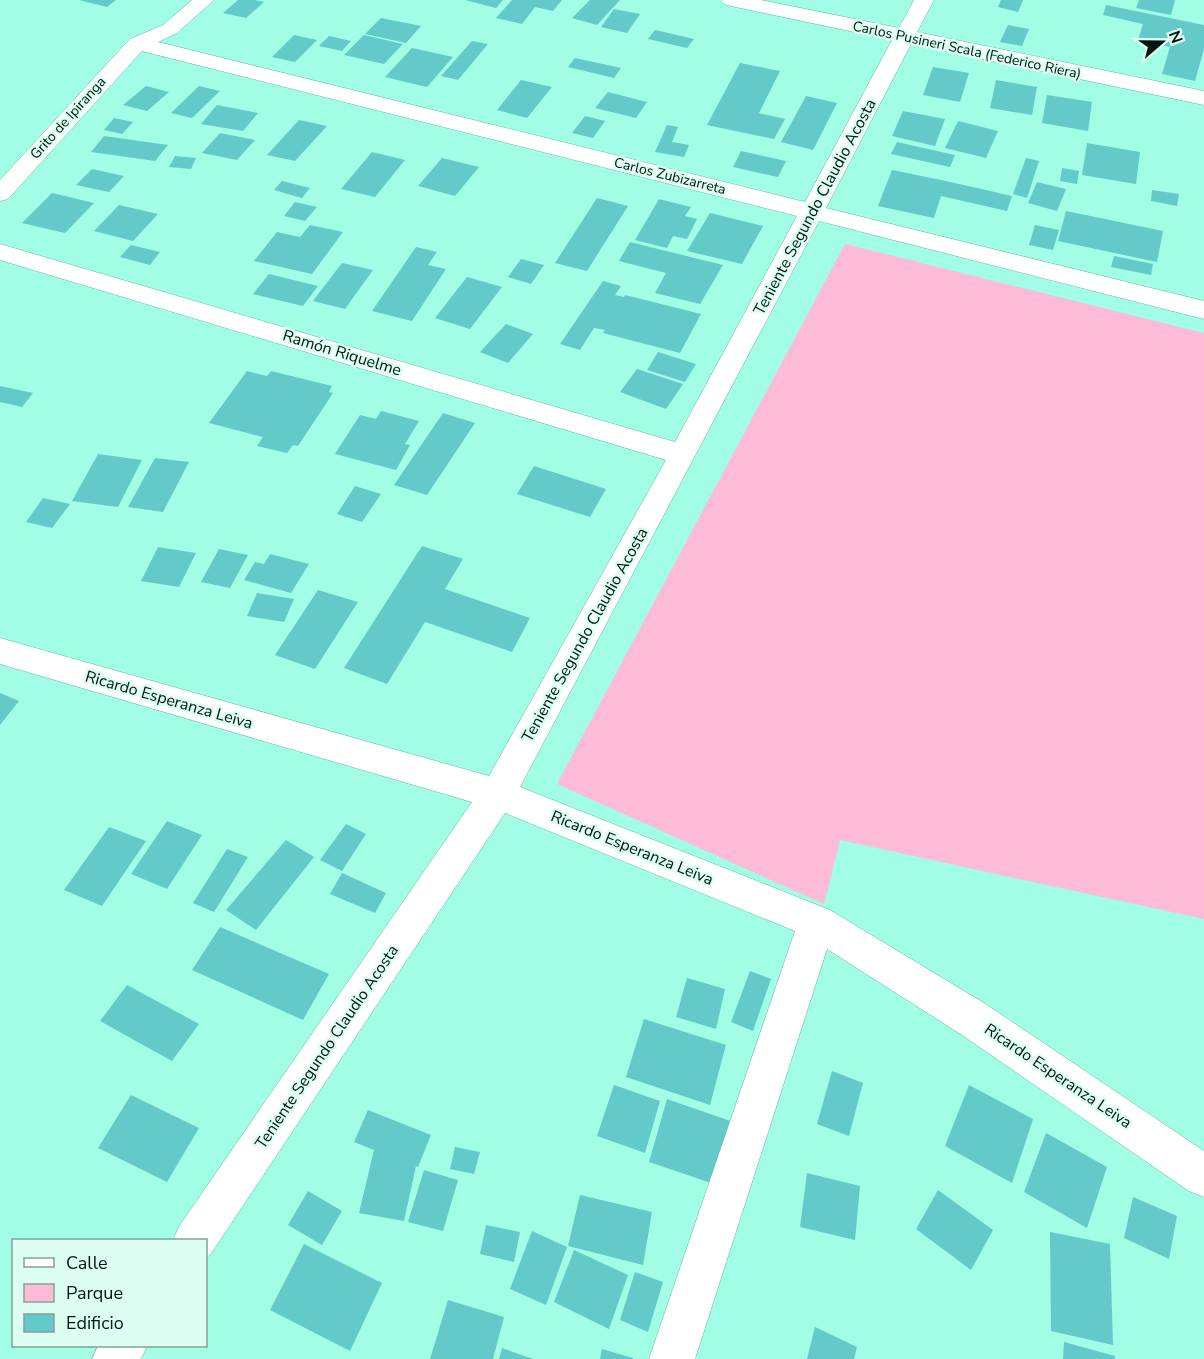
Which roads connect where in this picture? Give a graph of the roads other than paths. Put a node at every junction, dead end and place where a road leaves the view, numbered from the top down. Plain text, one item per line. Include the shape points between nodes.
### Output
1 (204, 0) edge
2 (731, 0) edge
3 (924, 0) edge
4 (151, 14) dead end
5 (905, 37) junction
6 (137, 43) junction
7 (1204, 98) edge
8 (0, 194) edge
9 (812, 211) junction
10 (0, 252) edge
11 (1204, 310) edge
12 (684, 455) junction
13 (0, 651) edge
14 (498, 794) junction
15 (817, 922) junction
16 (1204, 1176) edge
17 (196, 1239) edge
18 (672, 1359) edge

1 - 6 street, Grito de Ipiranga via 170,29
2 - 5 street, Carlos Pusineri Scala (Federico Riera)
3 - 5 street, Teniente Segundo Claudio Acosta
4 - 6 street, Grito de Ipiranga via 135,30
5 - 7 street, Carlos Pusineri Scala (Federico Riera)
5 - 9 street, Teniente Segundo Claudio Acosta
6 - 8 street, Grito de Ipiranga
6 - 9 street, Carlos Zubizarreta
9 - 11 street, Carlos Zubizarreta
9 - 12 street, Teniente Segundo Claudio Acosta
10 - 12 street, Ramón Riquelme
12 - 14 street, Teniente Segundo Claudio Acosta
13 - 14 street, Ricardo Esperanza Leiva
14 - 15 street, Ricardo Esperanza Leiva
14 - 17 street, Teniente Segundo Claudio Acosta
15 - 16 street, Ricardo Esperanza Leiva via 973,1019
15 - 18 street

